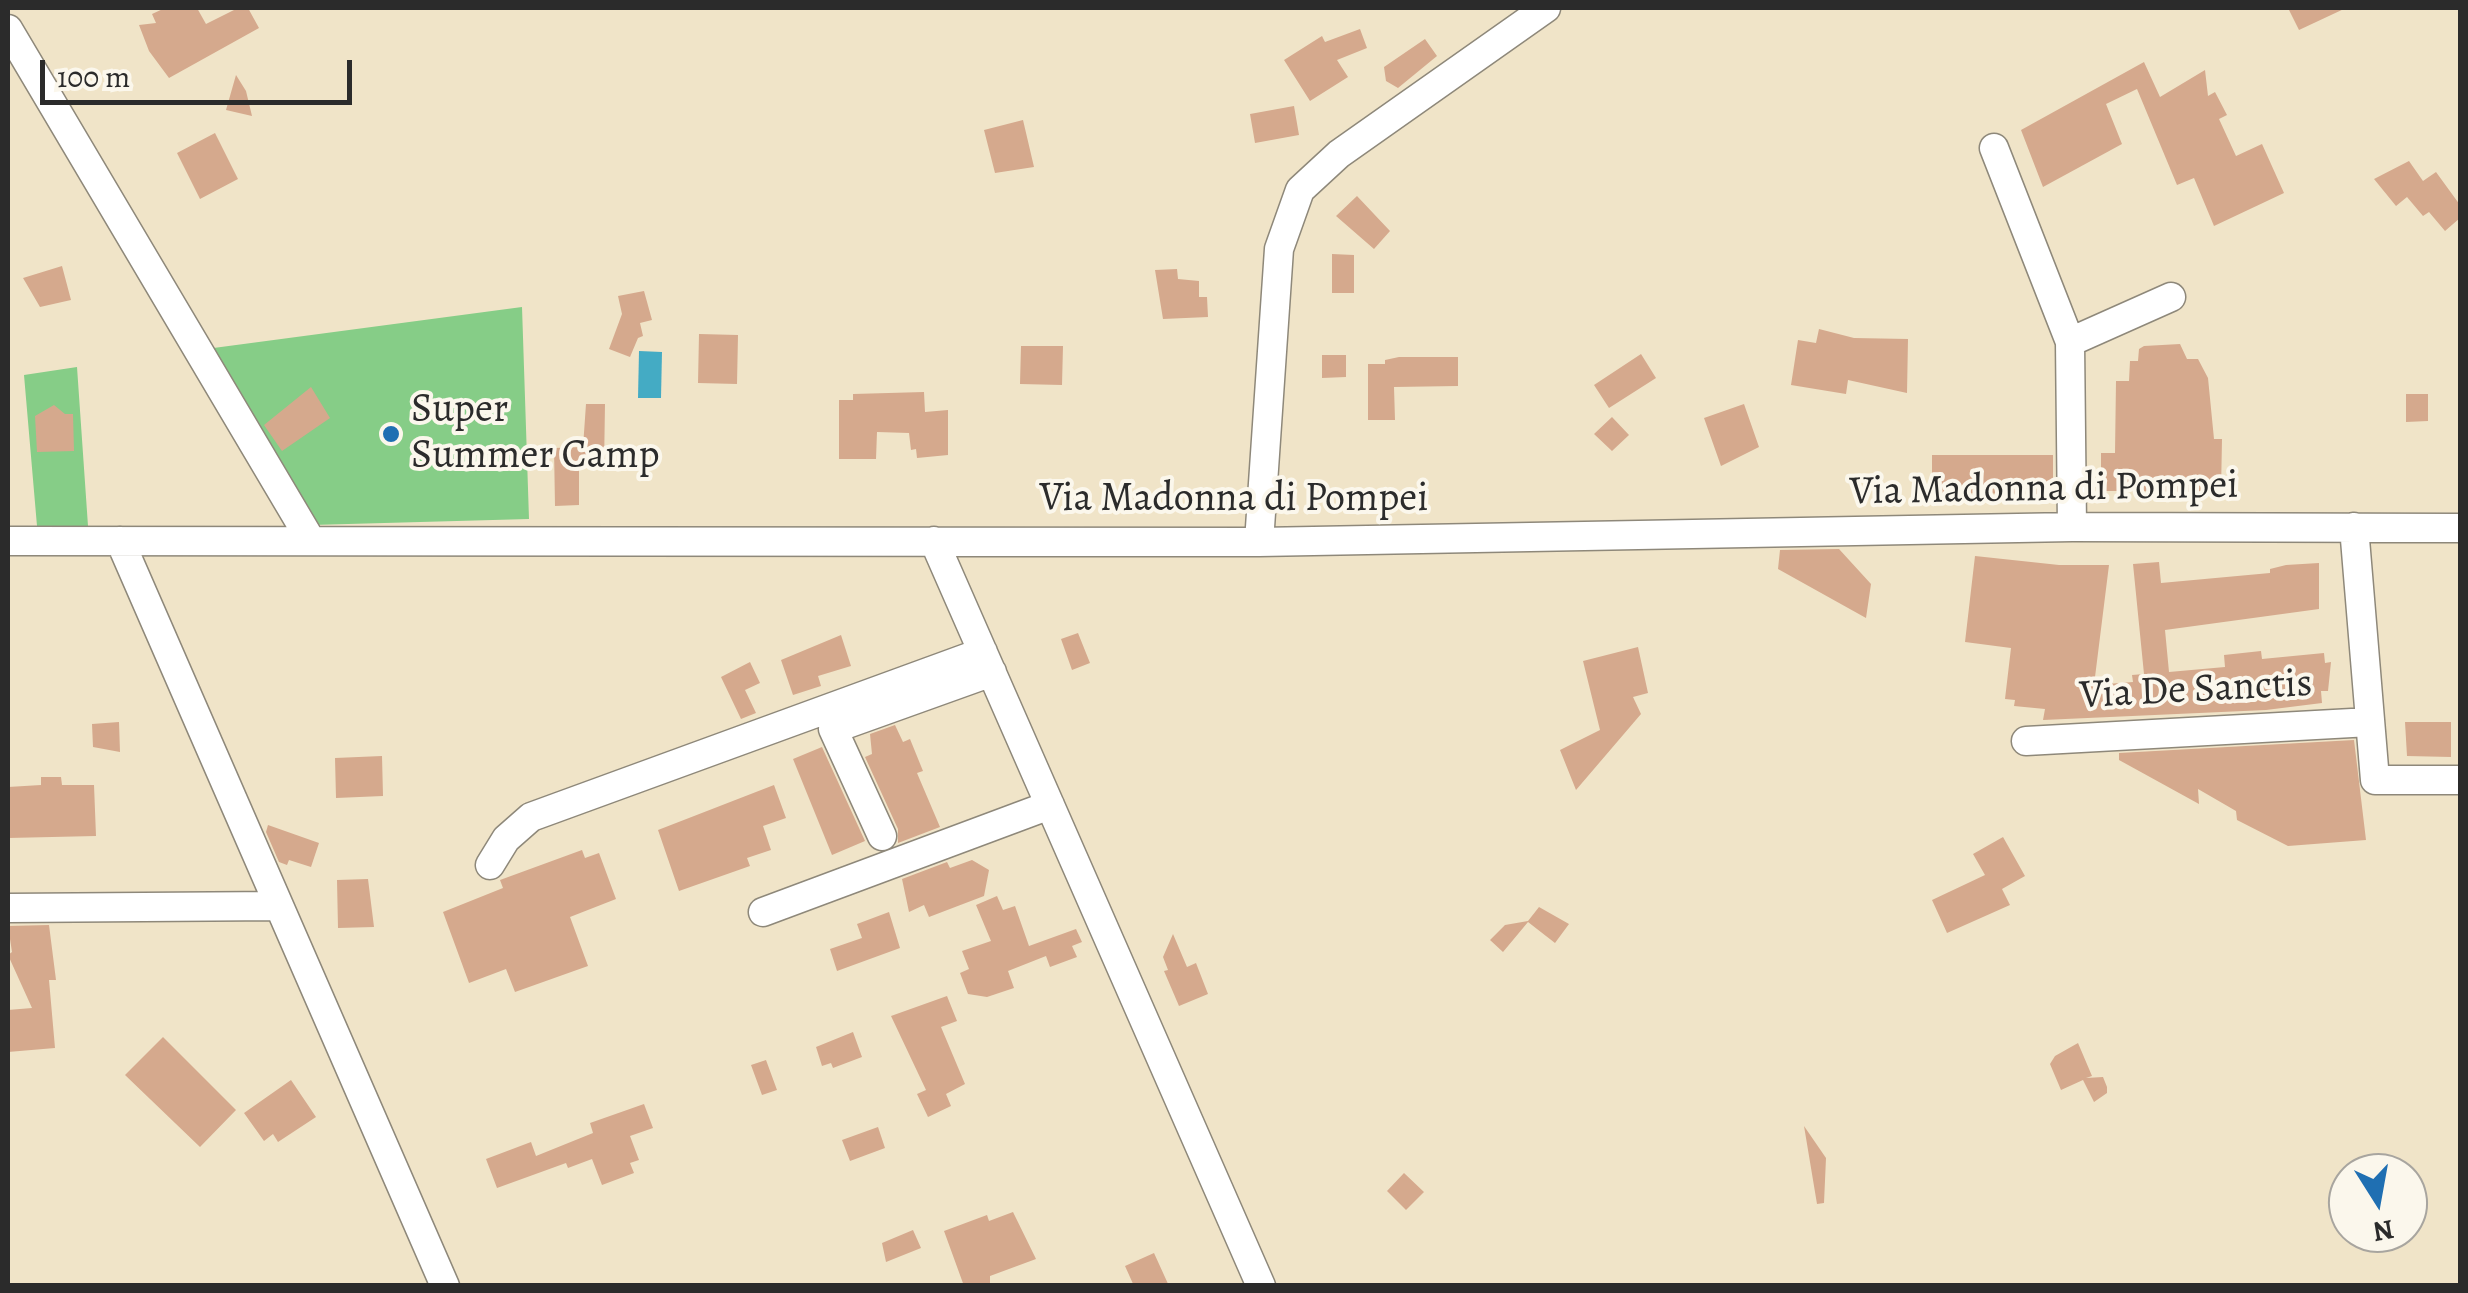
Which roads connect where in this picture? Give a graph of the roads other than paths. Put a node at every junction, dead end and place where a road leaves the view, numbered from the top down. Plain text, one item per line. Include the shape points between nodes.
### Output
1 (1546, 8) edge
2 (8, 29) edge
3 (1994, 148) dead end
4 (2171, 297) dead end
5 (2070, 342) junction
6 (2072, 528) junction
7 (2354, 528) junction
8 (2460, 528) edge
9 (310, 539) junction
10 (120, 540) junction
11 (8, 541) edge
12 (934, 541) junction
13 (1258, 542) junction
14 (987, 662) junction
15 (2370, 722) junction
16 (2026, 741) dead end
17 (2460, 780) edge
18 (1050, 805) junction
19 (882, 836) dead end
20 (490, 865) dead end
21 (279, 906) junction
22 (8, 908) edge
23 (763, 912) dead end
24 (444, 1286) edge
25 (1262, 1286) edge

1 - 13 street via 1338,154 1300,190 1279,249
2 - 9 street
3 - 5 street
4 - 5 street
5 - 6 street
6 - 7 street, Via Madonna di Pompei
6 - 13 street, Via Madonna di Pompei
7 - 8 street, Via Madonna di Pompei
7 - 15 street
9 - 10 street, Via Madonna di Pompei
9 - 12 street, Via Madonna di Pompei
10 - 11 street, Via Madonna di Pompei
10 - 21 street
12 - 13 street, Via Madonna di Pompei
12 - 14 street
14 - 18 street
14 - 19 street via 833,729
14 - 20 street via 531,817
15 - 16 street, Via De Sanctis
15 - 17 street via 2375,780
18 - 23 street
18 - 25 street
21 - 22 street
21 - 24 street

